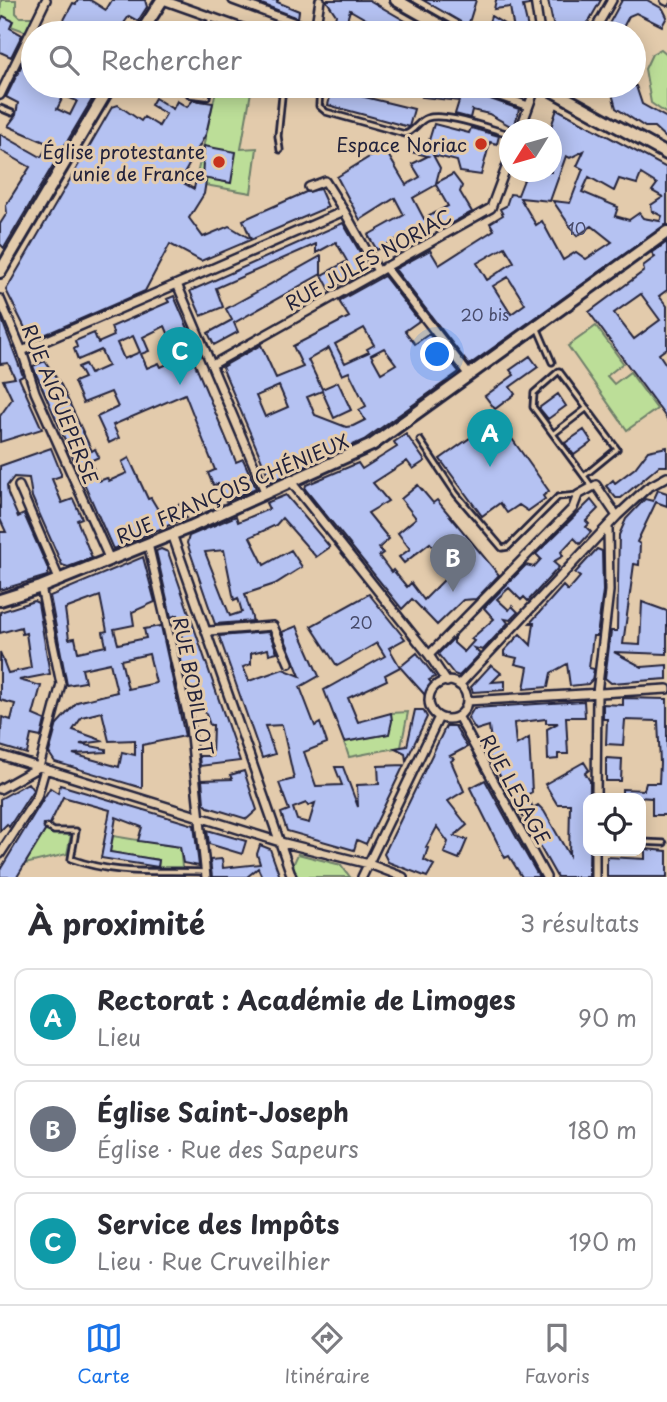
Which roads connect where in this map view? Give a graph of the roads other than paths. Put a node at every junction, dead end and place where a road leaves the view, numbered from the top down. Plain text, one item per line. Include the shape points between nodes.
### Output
1 (47, 0) edge
2 (162, 0) edge
3 (233, 0) edge
4 (320, 0) edge
5 (396, 0) edge
6 (535, 0) edge
7 (611, 0) edge
8 (211, 18) junction
9 (37, 21) edge
10 (149, 21) edge
11 (210, 21) edge
12 (220, 21) edge
13 (289, 21) edge
14 (319, 21) edge
15 (433, 21) edge
16 (538, 21) edge
17 (600, 21) edge
18 (21, 53) edge
19 (0, 95) edge
20 (103, 98) edge
21 (282, 98) edge
22 (319, 98) edge
23 (506, 98) edge
24 (531, 98) edge
25 (576, 98) edge
26 (528, 106) junction
27 (0, 108) edge
28 (12, 113) dead end
29 (524, 119) edge
30 (499, 132) edge
31 (280, 150) dead end
32 (667, 154) edge
33 (500, 182) edge
34 (309, 187) dead end
35 (344, 211) junction
36 (667, 232) edge
37 (2, 263) edge
38 (381, 269) junction
39 (177, 284) junction
40 (0, 299) edge
41 (536, 325) junction
42 (22, 351) junction
43 (552, 362) dead end
44 (212, 365) junction
45 (468, 375) junction
46 (587, 408) junction
47 (553, 434) junction
48 (420, 440) dead end
49 (584, 476) junction
50 (667, 477) edge
51 (292, 483) junction
52 (19, 486) dead end
53 (594, 486) junction
54 (266, 495) junction
55 (578, 495) junction
56 (617, 516) junction
57 (608, 526) junction
58 (172, 534) junction
59 (148, 544) junction
60 (110, 560) junction
61 (59, 579) junction
62 (41, 587) junction
63 (0, 600) edge
64 (209, 631) junction
65 (429, 655) junction
66 (289, 663) dead end
67 (447, 682) junction
68 (459, 685) junction
69 (667, 689) edge
70 (597, 693) junction
71 (467, 701) junction
72 (458, 716) junction
73 (439, 717) junction
74 (0, 755) edge
75 (42, 768) junction
76 (0, 789) edge
77 (596, 793) edge
78 (199, 816) junction
79 (47, 827) dead end
80 (280, 842) junction
81 (646, 842) edge
82 (664, 843) dead end
83 (0, 854) edge
84 (595, 856) edge
85 (369, 864) junction
86 (206, 874) edge
87 (292, 877) edge
88 (362, 877) edge
89 (403, 877) edge
90 (546, 877) edge
91 (595, 877) edge

1 - 9 street
2 - 8 street
2 - 10 main road
3 - 13 street
4 - 14 street
5 - 15 main road
6 - 16 street
7 - 17 street
8 - 11 lane
8 - 12 street
18 - 19 street
20 - 37 main road
21 - 31 lane
22 - 30 lane via 319,106 326,112 405,134 422,120 441,117
23 - 26 street
24 - 26 street
25 - 32 main road
26 - 29 street
27 - 28 lane
33 - 38 street, RUE JULES NORIAC via 491,208
34 - 35 street via 325,181
35 - 38 street
35 - 39 street
36 - 41 main road, RUE FRANÇOIS CHÉNIEUX
38 - 44 street, RUE JULES NORIAC
38 - 45 street
39 - 42 street
39 - 44 street
40 - 42 street, RUE AIGUEPERSE
41 - 43 lane
41 - 45 main road, RUE FRANÇOIS CHÉNIEUX
42 - 60 street, RUE AIGUEPERSE via 35,392
44 - 54 street
45 - 51 main road, RUE FRANÇOIS CHÉNIEUX via 372,445
46 - 47 lane
46 - 47 lane via 559,371 534,393 533,407
46 - 49 lane via 617,449
47 - 49 lane
48 - 55 lane via 502,548 558,496
49 - 53 lane
50 - 56 street via 647,488
51 - 54 main road, RUE FRANÇOIS CHÉNIEUX
51 - 65 street
52 - 61 street
53 - 55 street
53 - 56 street
54 - 58 main road, RUE FRANÇOIS CHÉNIEUX
55 - 65 street via 573,508
56 - 57 street
57 - 68 street
57 - 70 street via 609,591
58 - 59 main road, RUE FRANÇOIS CHÉNIEUX
58 - 64 street
59 - 60 main road, RUE FRANÇOIS CHÉNIEUX
59 - 78 street, RUE BOBILLOT via 190,726
60 - 61 main road, RUE FRANÇOIS CHÉNIEUX
61 - 62 main road, RUE FRANÇOIS CHÉNIEUX
62 - 63 main road, RUE FRANÇOIS CHÉNIEUX
62 - 75 street via 61,684
64 - 66 street via 273,626
64 - 80 street
65 - 67 street
67 - 68 street
67 - 73 street via 435,686 430,696 431,708
68 - 71 street
69 - 70 street
70 - 71 street
70 - 77 street
71 - 72 street
72 - 73 street
72 - 90 street, RUE LESAGE
73 - 85 street
74 - 75 street
75 - 76 street
75 - 78 street
75 - 83 street via 30,815
78 - 80 street
78 - 86 street, RUE BOBILLOT
79 - 86 lane via 76,831 71,859 94,867 127,873
80 - 85 street
80 - 87 street
81 - 82 lane
84 - 91 street
85 - 88 street
85 - 89 street

